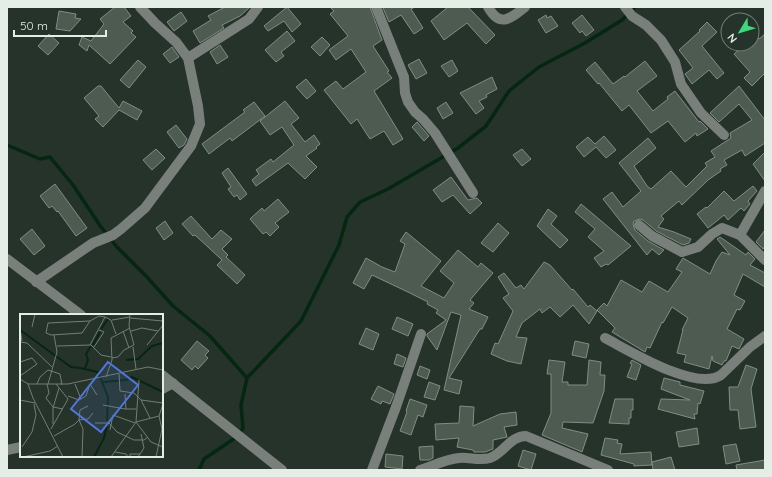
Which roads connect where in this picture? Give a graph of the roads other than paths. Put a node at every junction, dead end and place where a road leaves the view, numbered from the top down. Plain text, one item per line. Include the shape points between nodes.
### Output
1 (140, 7) edge
2 (258, 7) edge
3 (376, 7) edge
4 (488, 7) edge
5 (525, 7) edge
6 (628, 11) edge
7 (188, 58) junction
8 (724, 135) dead end
9 (765, 191) edge
10 (473, 193) dead end
11 (639, 226) dead end
12 (740, 234) junction
13 (7, 259) edge
14 (765, 260) edge
15 (36, 282) junction
16 (80, 314) edge
17 (421, 334) dead end
18 (765, 336) edge
19 (605, 338) dead end
20 (163, 376) edge
21 (174, 383) junction
22 (163, 388) edge
23 (20, 447) edge
24 (7, 450) edge
25 (583, 465) edge
26 (282, 470) edge
27 (372, 470) edge
28 (420, 470) edge
29 (608, 470) edge

1 - 7 street via 176,42
2 - 7 street via 250,19
3 - 10 street via 404,77 408,102 447,149
4 - 5 street via 497,18 504,21
6 - 8 street via 661,40 675,62 681,84 701,113
7 - 15 street via 200,124 191,146 145,208 121,230 93,243
9 - 12 street
11 - 12 street via 682,252 698,247 722,228
12 - 14 street
13 - 15 street
15 - 16 street
17 - 27 street
18 - 19 street via 722,375 710,380 662,368
20 - 21 street
21 - 22 street
21 - 26 street
23 - 24 street
25 - 28 street via 526,436 520,436 490,458 453,458
25 - 29 street

